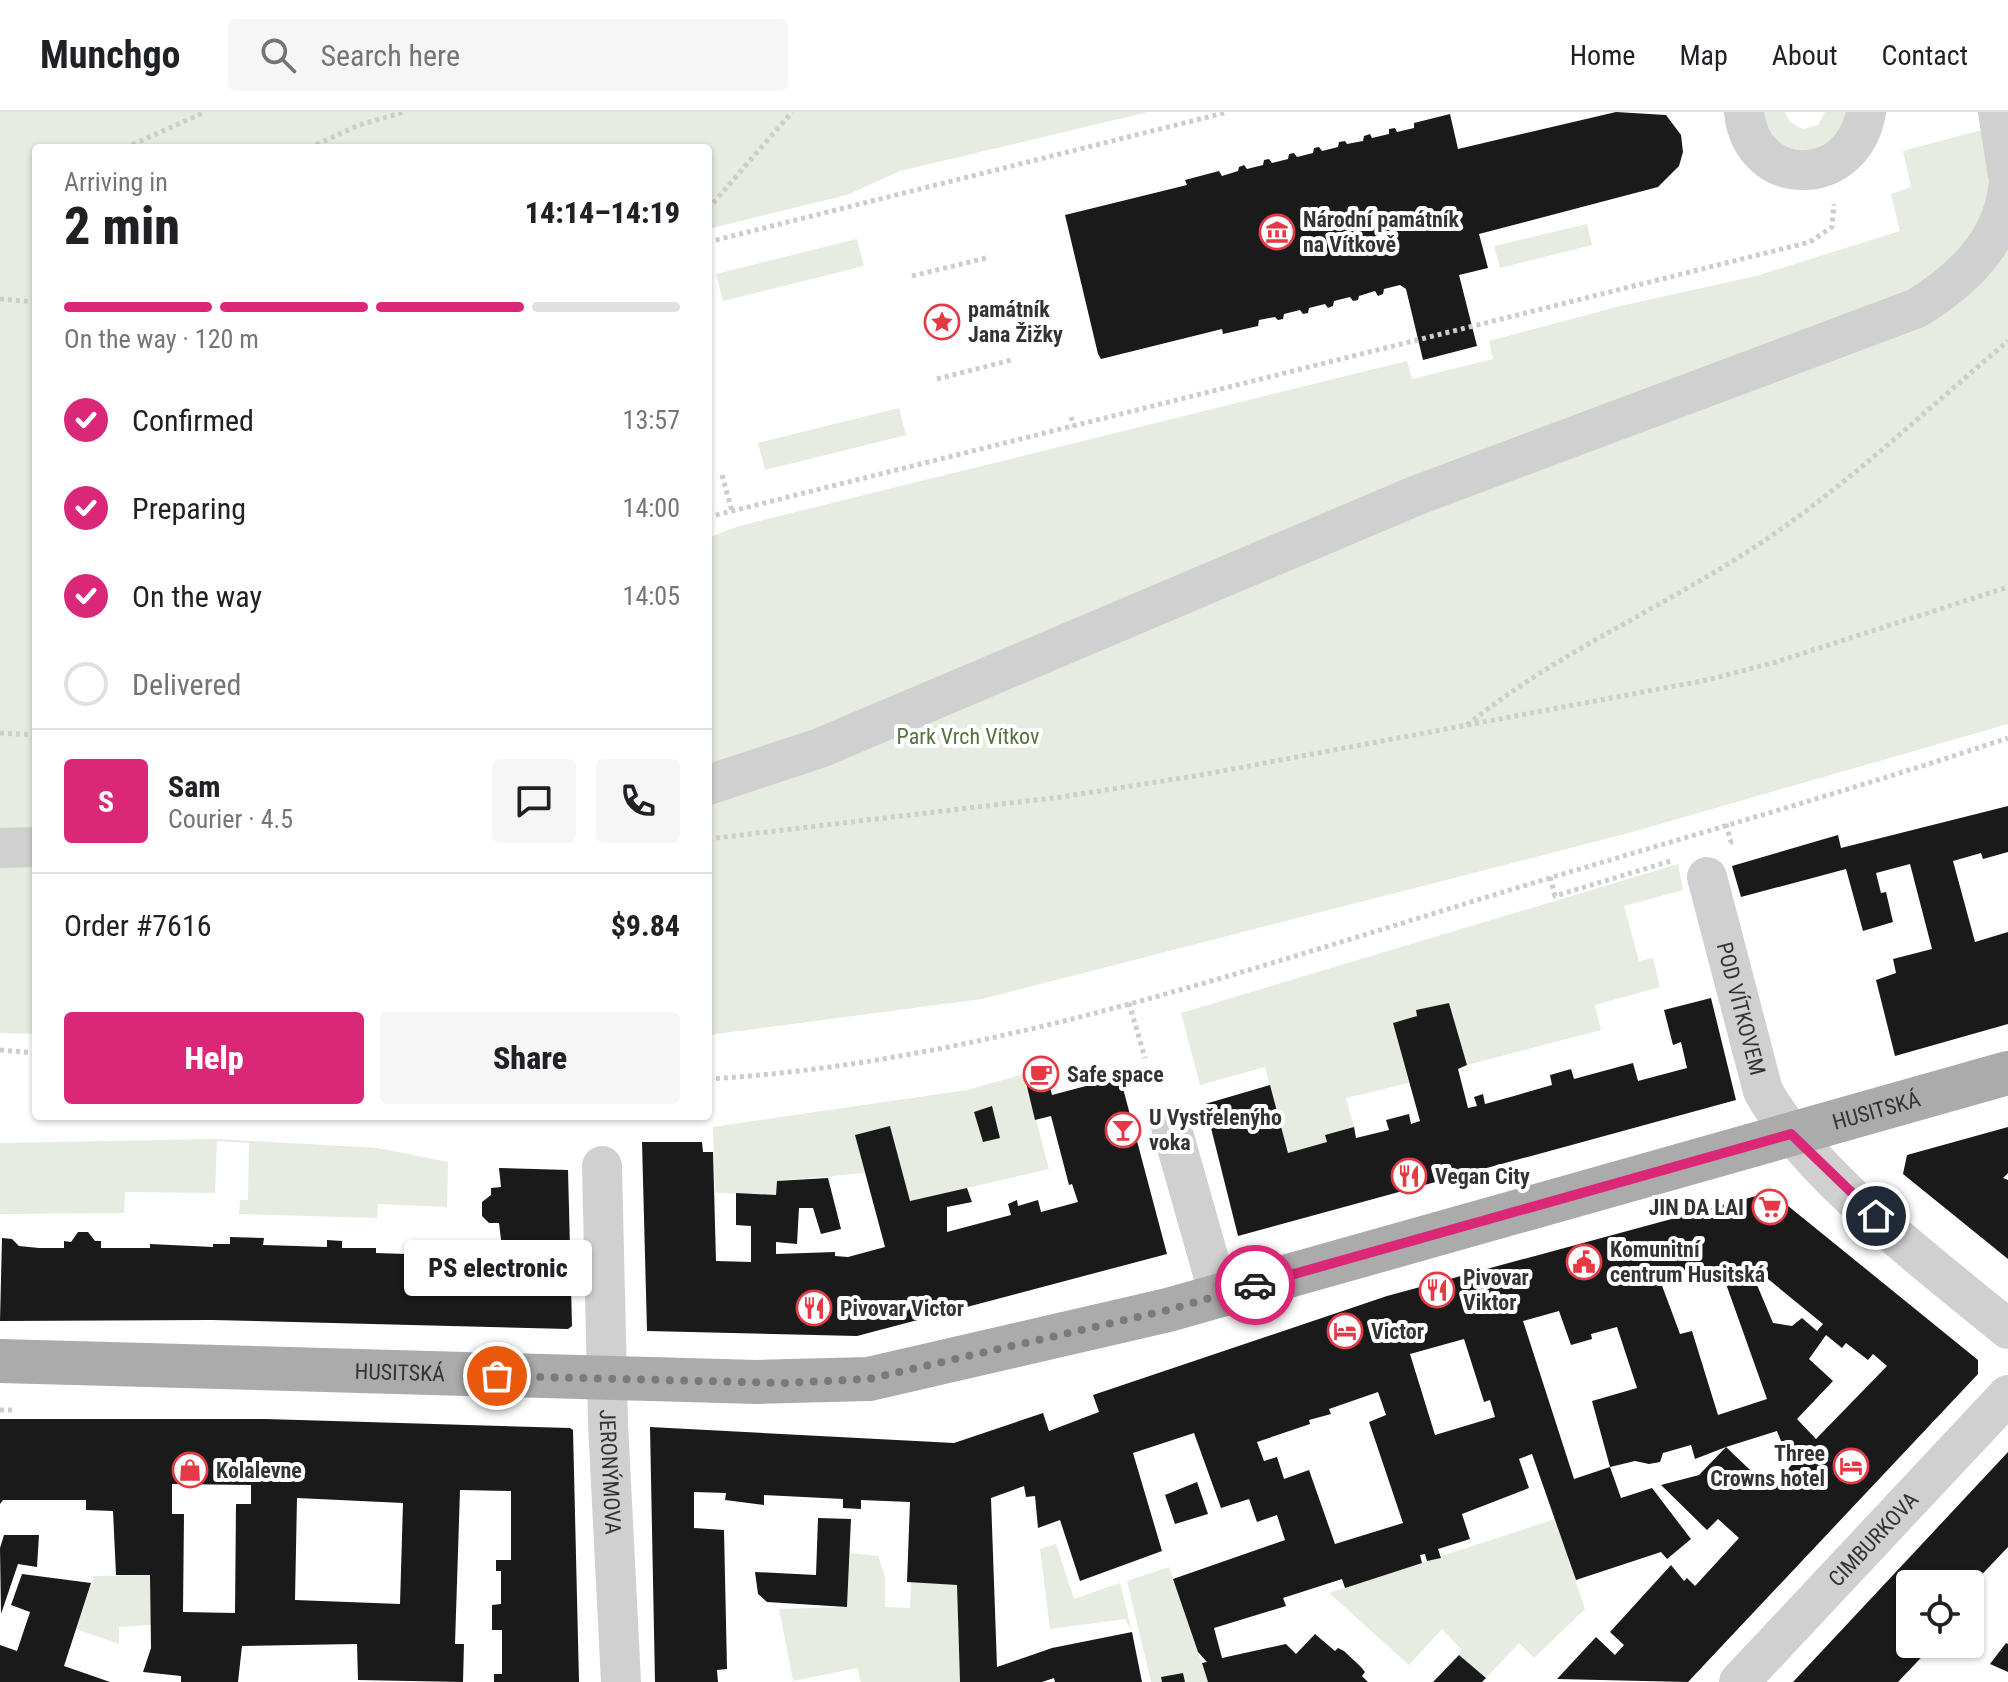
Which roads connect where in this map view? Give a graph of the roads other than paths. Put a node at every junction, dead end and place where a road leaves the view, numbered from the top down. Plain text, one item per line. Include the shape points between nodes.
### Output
1 (1744, 112) edge
2 (1866, 112) edge
3 (1998, 112) edge
4 (2008, 175) edge
5 (2008, 188) edge
6 (712, 784) edge
7 (32, 847) edge
8 (0, 848) edge
9 (1707, 877) road end
10 (2008, 1073) edge
11 (1171, 1126) dead end
12 (1791, 1134) junction
13 (602, 1166) dead end
14 (1219, 1295) junction
15 (2008, 1329) edge
16 (0, 1361) edge
17 (608, 1379) junction
18 (2008, 1395) edge
19 (621, 1682) edge
20 (1739, 1682) edge

1 - 2 street via 1754,143 1767,158 1804,171 1841,159 1855,146
3 - 4 street
5 - 6 street via 2006,206 1983,253 1917,308 1415,496 820,748
7 - 8 street
9 - 12 street, POD VÍTKOVEM via 1763,1091
10 - 12 main road, HUSITSKÁ
11 - 14 street
12 - 14 main road, HUSITSKÁ
12 - 15 street, POD VÍTKOVEM via 1876,1216
13 - 17 street, JERONÝMOVA
14 - 17 main road, HUSITSKÁ via 869,1379
16 - 17 main road, HUSITSKÁ
17 - 19 street, JERONÝMOVA
18 - 20 street, CIMBURKOVA

